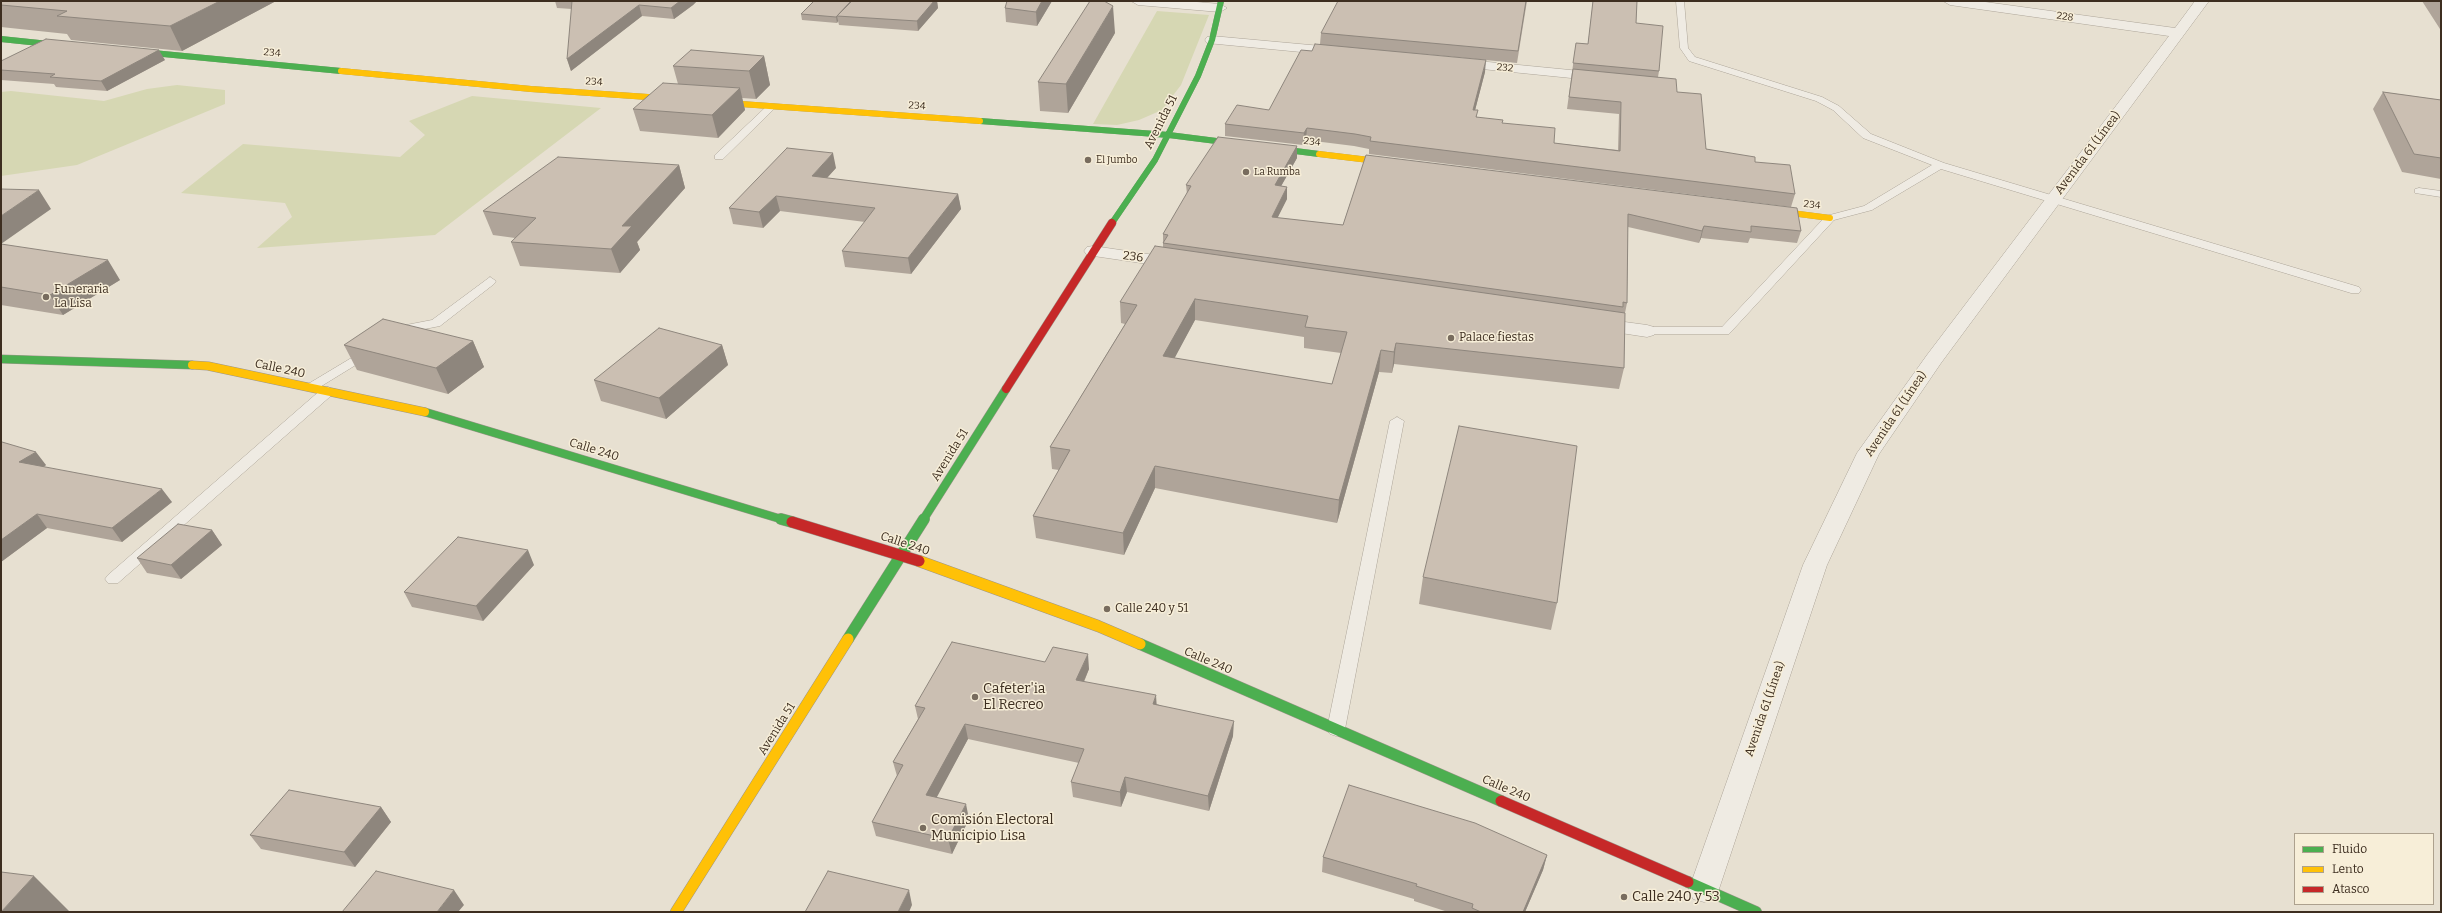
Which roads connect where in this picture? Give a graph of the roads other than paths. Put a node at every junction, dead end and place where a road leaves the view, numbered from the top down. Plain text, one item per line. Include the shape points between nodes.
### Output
1 (1138, 1) edge
2 (1680, 1) edge
3 (1950, 1) edge
4 (2202, 1) edge
5 (1220, 5) edge
6 (2179, 34) junction
7 (1, 39) edge
8 (1212, 40) junction
9 (81, 47) edge
10 (120, 50) edge
11 (1354, 53) edge
12 (1441, 62) edge
13 (1614, 79) edge
14 (687, 100) edge
15 (702, 101) edge
16 (772, 106) junction
17 (1169, 135) junction
18 (719, 157) dead end
19 (1405, 165) edge
20 (1940, 165) junction
21 (2419, 191) dead end
22 (2441, 194) edge
23 (2053, 200) junction
24 (1759, 209) edge
25 (1830, 218) junction
26 (1093, 251) junction
27 (1196, 266) edge
28 (490, 281) dead end
29 (2355, 290) dead end
30 (1576, 321) edge
31 (1647, 331) joint
32 (391, 338) edge
33 (378, 346) edge
34 (1, 359) edge
35 (310, 387) junction
36 (328, 391) junction
37 (1397, 421) dead end
38 (901, 555) junction
39 (113, 580) dead end
40 (1336, 729) junction
41 (1704, 889) junction
42 (676, 912) edge
43 (1756, 912) edge

1 - 5 street
2 - 20 lane via 1684,48 1692,59 1819,99 1836,108 1867,136
3 - 6 street, 228
4 - 6 street, Avenida 61 (Línea)
5 - 8 street, Avenida 51
6 - 23 street, Avenida 61 (Línea)
7 - 9 street
8 - 11 street
8 - 17 street, Avenida 51 via 1198,76
10 - 14 street, 234 via 531,89
12 - 13 street, 232
15 - 16 street, 234
16 - 17 street, 234
16 - 18 lane
17 - 19 street, 234
17 - 26 street, Avenida 51
20 - 23 lane
20 - 25 lane via 1868,208
21 - 22 lane
23 - 29 lane
23 - 41 street, Avenida 61 (Línea) via 1934,359 1868,453 1815,565
24 - 25 street, 234
25 - 31 lane via 1725,331
26 - 27 street, 236
26 - 38 street, Avenida 51
28 - 32 lane via 436,323 405,329
30 - 31 street
33 - 35 lane
34 - 35 street, Calle 240 via 208,366
35 - 36 street, Calle 240
36 - 38 street, Calle 240 via 408,407
36 - 39 lane
37 - 40 lane
38 - 40 street, Calle 240 via 1098,626
38 - 42 street, Avenida 51
40 - 41 street, Calle 240
41 - 43 street, Calle 240

